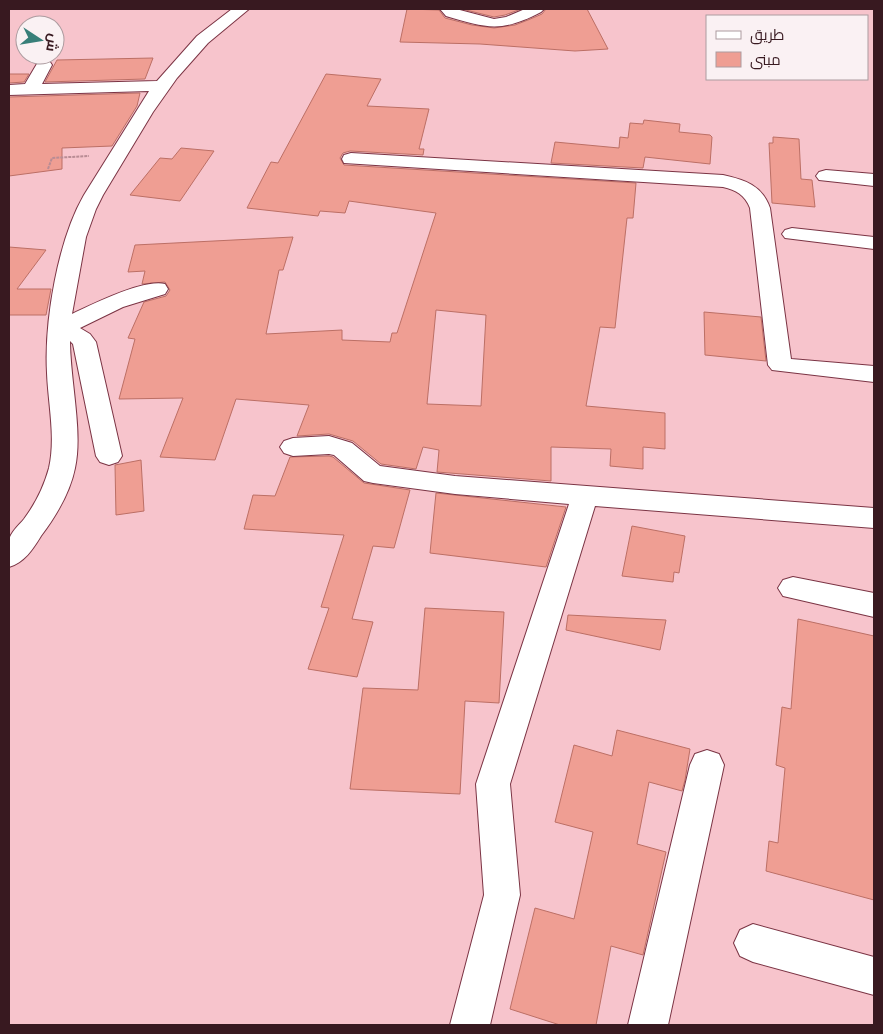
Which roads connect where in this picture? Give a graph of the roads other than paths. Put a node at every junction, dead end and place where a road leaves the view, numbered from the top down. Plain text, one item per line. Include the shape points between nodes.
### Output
1 (241, 9) edge
2 (448, 9) edge
3 (536, 9) edge
4 (44, 65) dead end
5 (161, 86) junction
6 (9, 90) edge
7 (31, 90) junction
8 (351, 158) dead end
9 (826, 176) dead end
10 (874, 180) edge
11 (792, 234) dead end
12 (874, 243) edge
13 (157, 289) dead end
14 (59, 329) junction
15 (874, 374) edge
16 (293, 447) dead end
17 (109, 456) dead end
18 (585, 495) junction
19 (874, 518) edge
20 (9, 556) edge
21 (793, 588) dead end
22 (874, 605) edge
23 (707, 765) dead end
24 (753, 943) dead end
25 (874, 976) edge
26 (470, 1025) edge
27 (648, 1025) edge

1 - 5 street via 185,56
2 - 3 street via 450,13 495,25
4 - 7 street
5 - 7 street
5 - 14 street via 86,210 71,256
6 - 7 street
8 - 15 street via 723,181 738,185 757,198 760,208 780,365
9 - 10 street
11 - 12 street
13 - 14 street via 115,302
14 - 17 street via 70,331 84,342
14 - 20 street via 58,373 64,453 57,483 46,509
16 - 18 street via 329,445 343,449 373,474 455,485
18 - 19 street
18 - 26 street via 492,784 502,895
21 - 22 street
23 - 27 street
24 - 25 street

